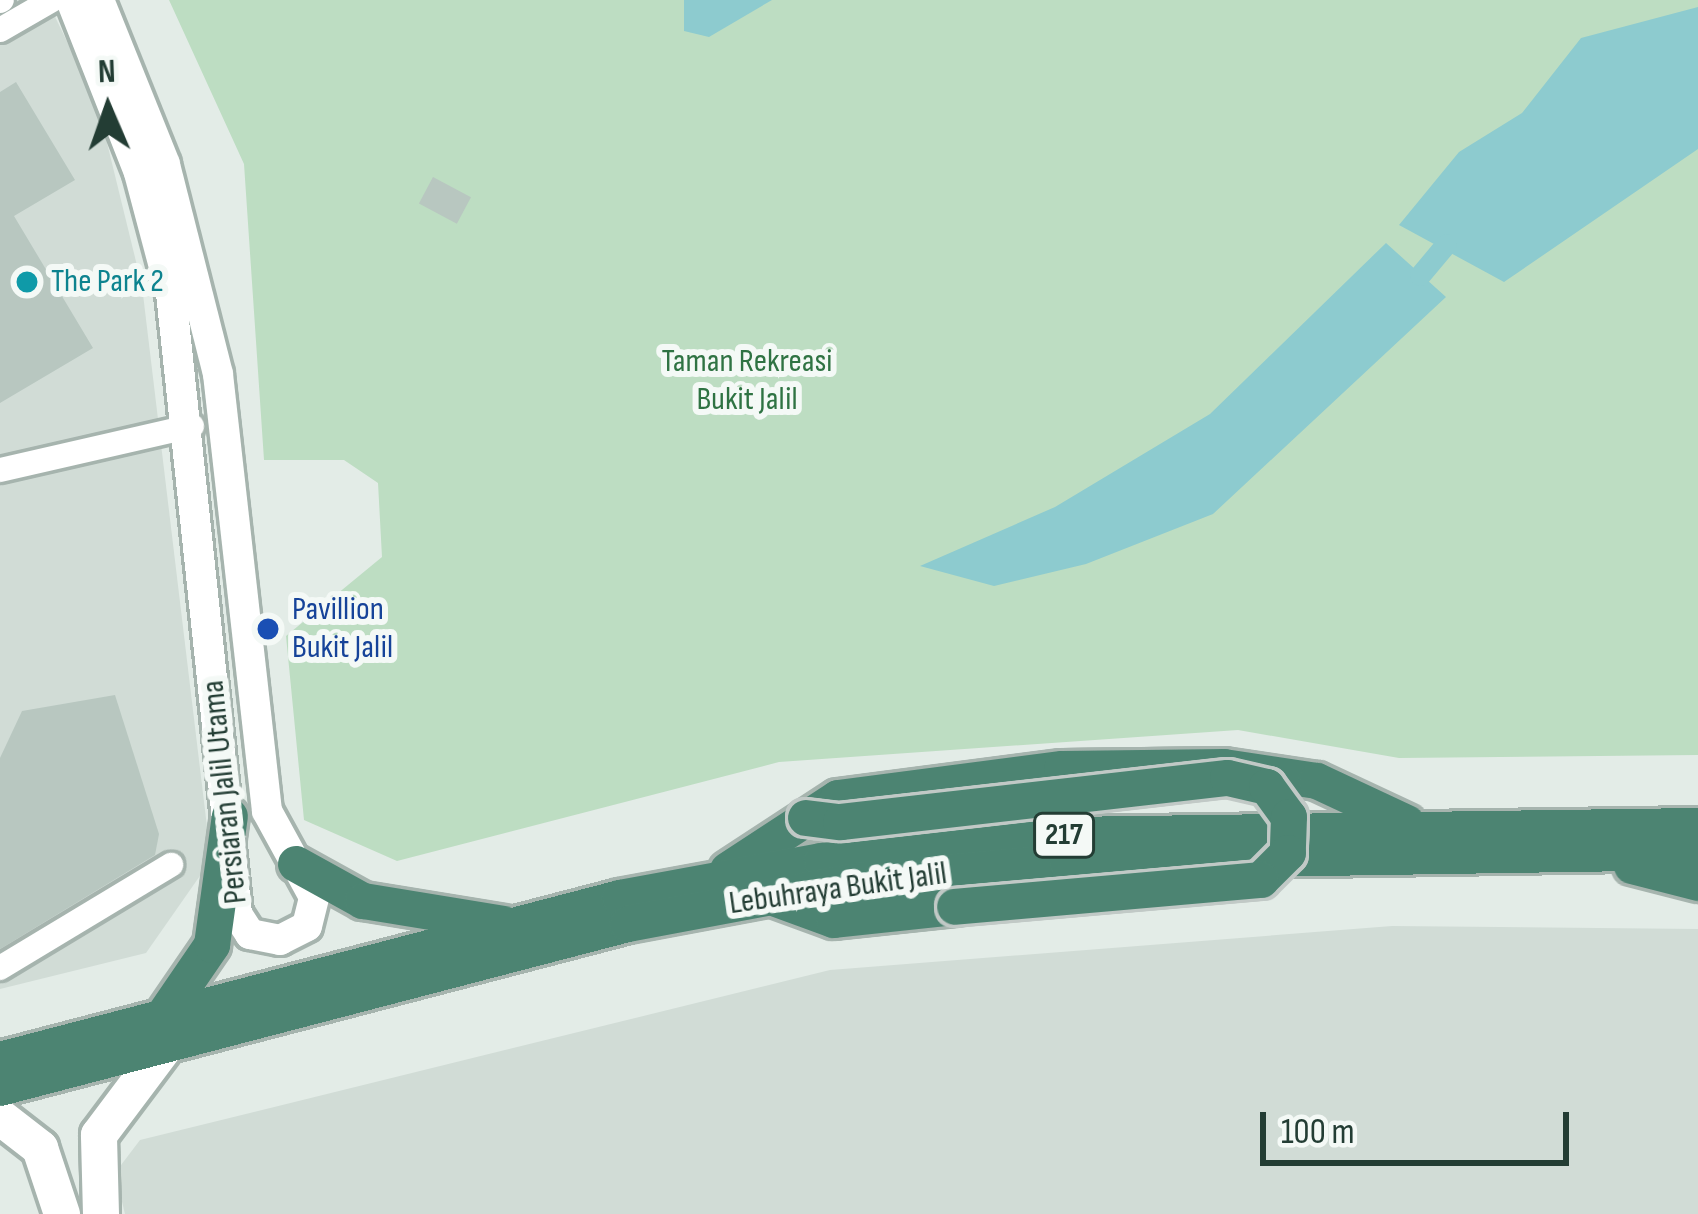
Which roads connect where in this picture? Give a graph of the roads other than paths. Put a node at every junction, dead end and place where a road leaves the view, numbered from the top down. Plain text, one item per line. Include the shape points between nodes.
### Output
1 (52, 0) edge
2 (71, 0) edge
3 (100, 0) edge
4 (0, 30) edge
5 (192, 426) junction
6 (0, 470) edge
7 (230, 817) junction
8 (806, 818) junction
9 (1416, 827) junction
10 (1694, 831) edge
11 (1580, 853) junction
12 (296, 864) junction
13 (171, 865) dead end
14 (715, 878) junction
15 (1698, 883) edge
16 (768, 896) junction
17 (512, 926) junction
18 (0, 968) edge
19 (160, 1038) junction
20 (0, 1060) edge
21 (0, 1088) edge
22 (0, 1117) edge
23 (62, 1214) edge
24 (101, 1214) edge

1 - 4 street
2 - 5 street, Persiaran Jalil Utama via 139,173
3 - 12 street, Persiaran Jalil Utama via 165,164 218,374 267,811
5 - 6 street
5 - 7 street, Persiaran Jalil Utama
7 - 12 street, Persiaran Jalil Utama via 237,914 250,934 280,940 307,926 314,897
7 - 19 highway via 212,945
8 - 9 highway via 838,798 893,786 1175,766 1317,781
8 - 14 highway
8 - 16 highway, bridge via 841,823 1228,778 1267,787 1289,817 1288,854 1261,880 834,920
9 - 10 highway, Lebuhraya Bukit Jalil / 217
9 - 14 highway, Lebuhraya Bukit Jalil / 217 via 998,840
10 - 11 highway, Lebuhraya Bukit Jalil / 217
11 - 15 highway
11 - 16 highway, Lebuhraya Bukit Jalil / 217 via 1067,862
12 - 17 highway via 363,901
13 - 18 street
14 - 17 highway, Lebuhraya Bukit Jalil / 217
16 - 19 highway, Lebuhraya Bukit Jalil / 217
17 - 19 highway, Lebuhraya Bukit Jalil / 217
19 - 20 highway, Lebuhraya Bukit Jalil / 217
19 - 21 highway, Lebuhraya Bukit Jalil / 217
19 - 24 main road via 99,1135
22 - 23 main road via 40,1148

